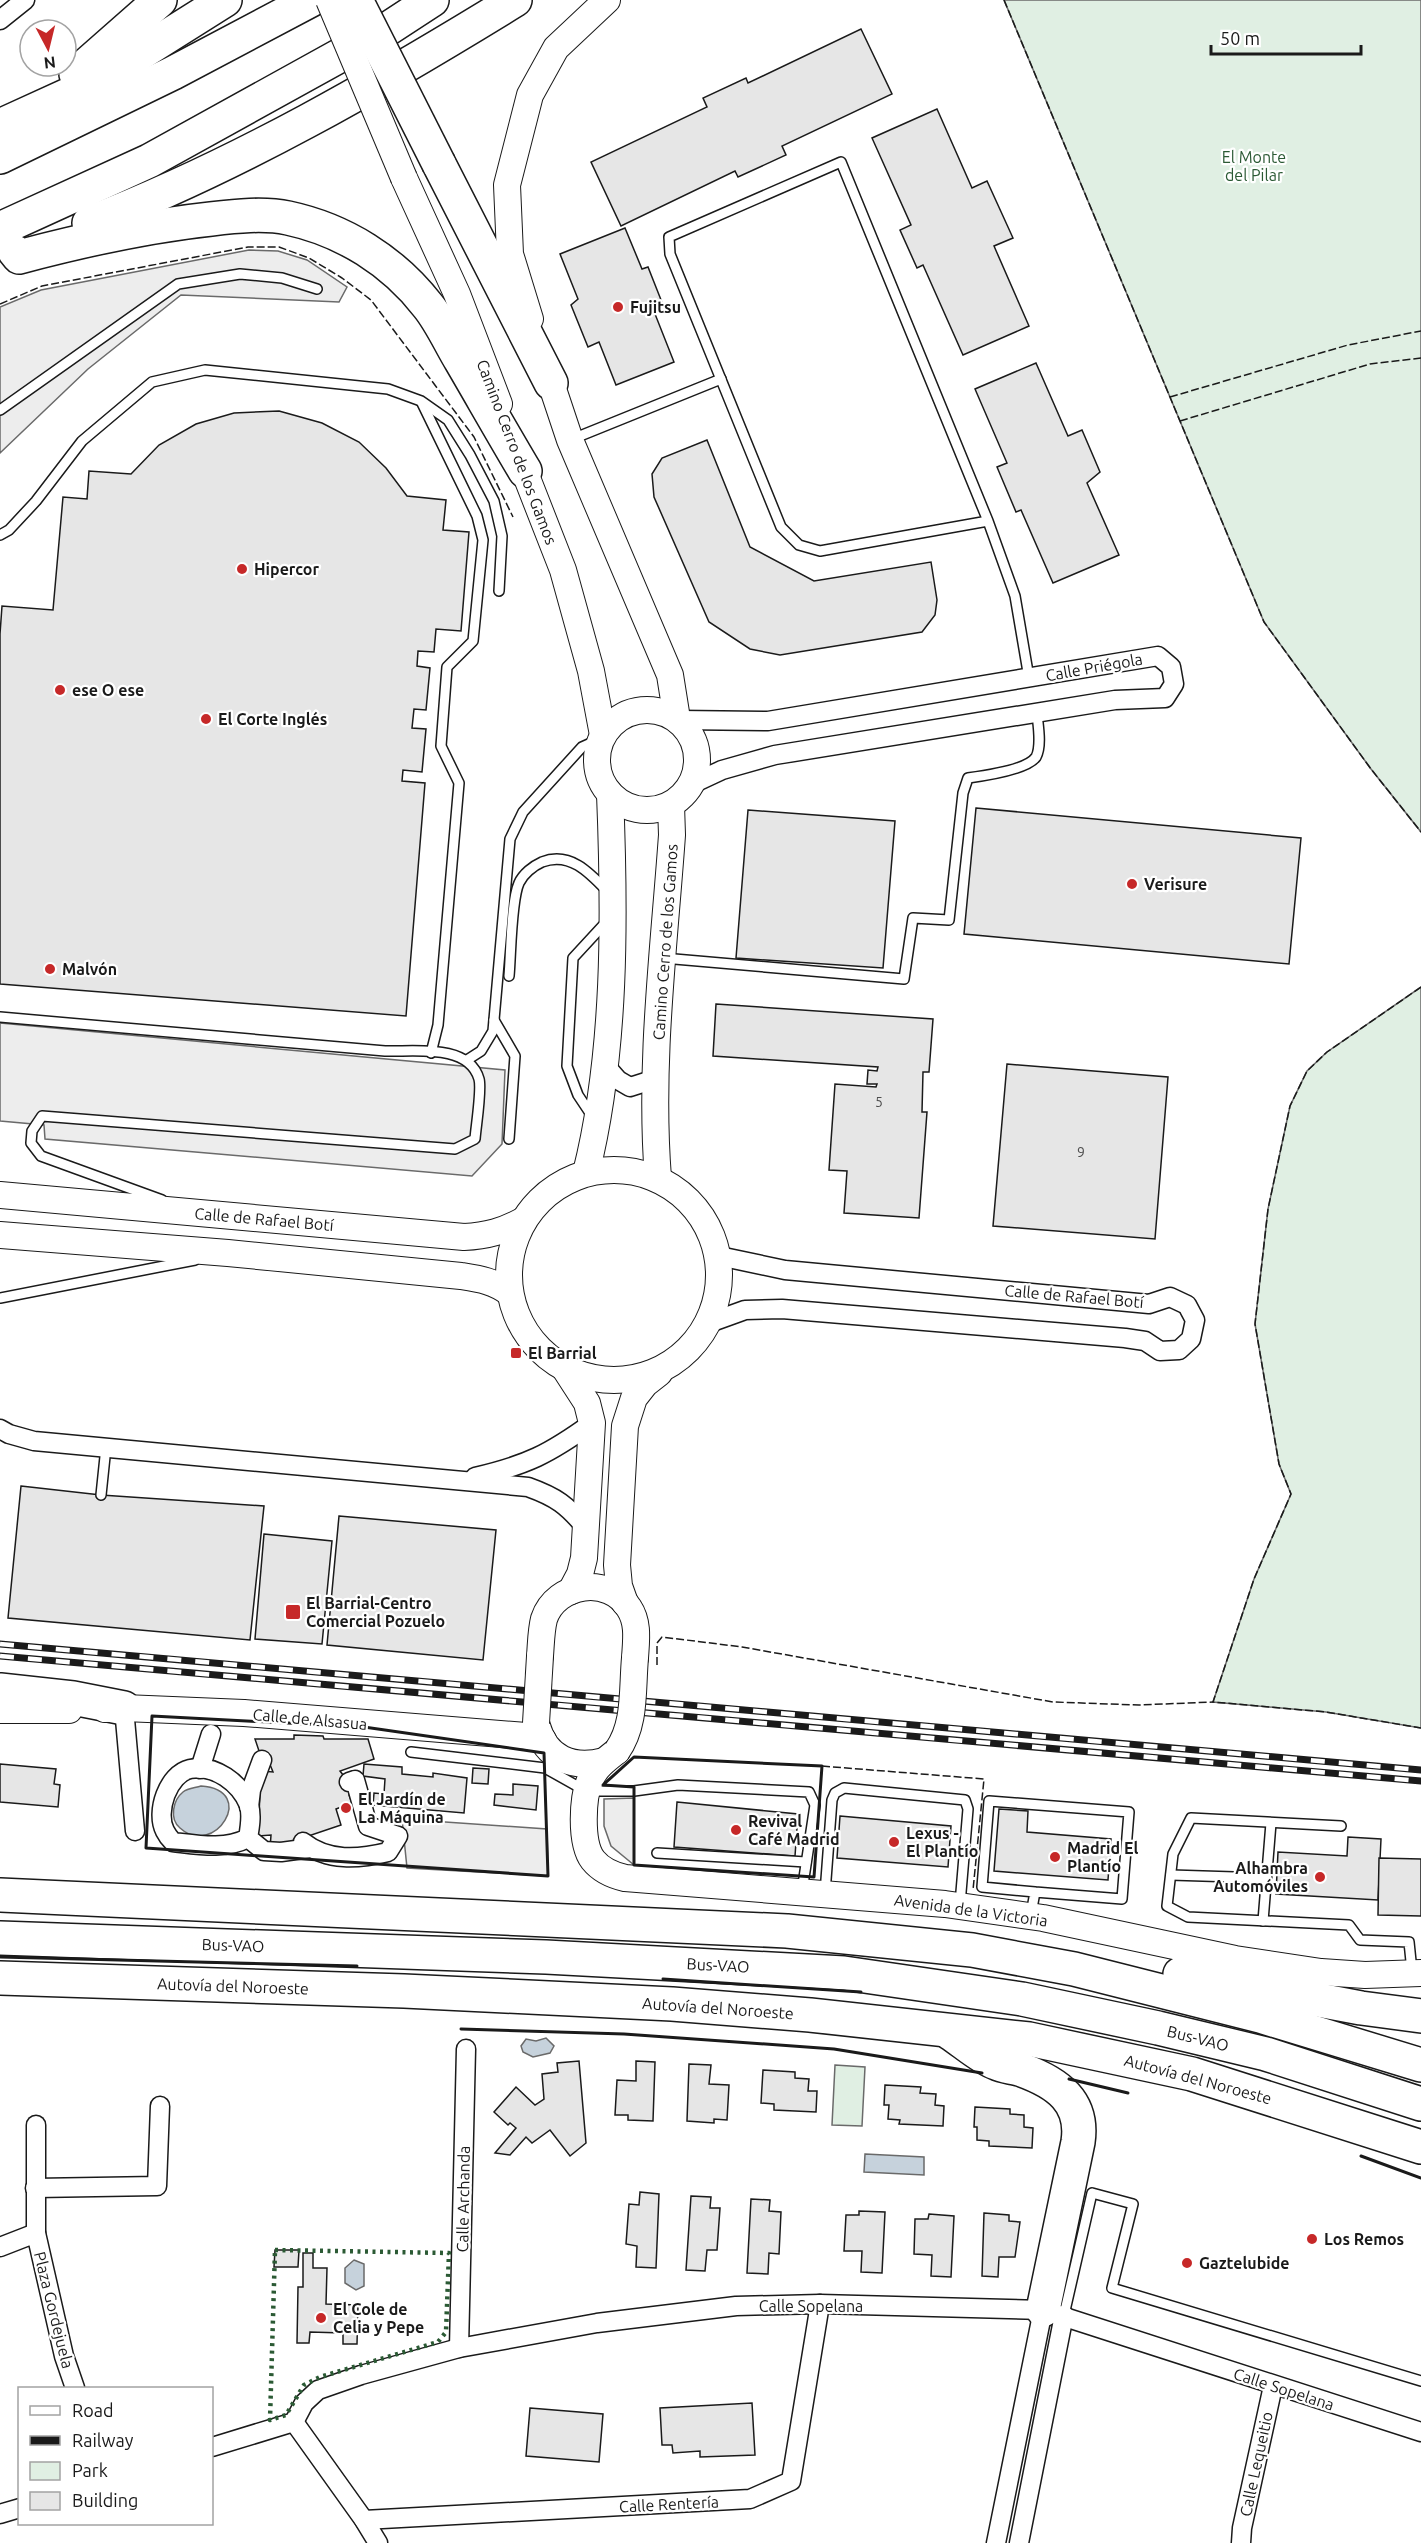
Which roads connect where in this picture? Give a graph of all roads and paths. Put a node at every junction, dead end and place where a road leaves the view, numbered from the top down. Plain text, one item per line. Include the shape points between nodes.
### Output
1 (25, 0) edge
2 (160, 0) edge
3 (225, 0) edge
4 (310, 0) edge
5 (329, 0) edge
6 (356, 0) edge
7 (432, 0) edge
8 (516, 0) edge
9 (607, 0) edge
10 (0, 20) edge
11 (0, 121) edge
12 (0, 126) edge
13 (0, 157) edge
14 (5, 246) edge
15 (317, 289) dead end
16 (721, 379) junction
17 (551, 383) junction
18 (421, 401) junction
19 (0, 410) edge
20 (570, 440) junction
21 (525, 471) junction
22 (988, 521) junction
23 (0, 535) edge
24 (499, 591) dead end
25 (1029, 678) junction
26 (1037, 714) junction
27 (678, 719) junction
28 (602, 737) junction
29 (692, 784) junction
30 (610, 794) junction
31 (671, 805) junction
32 (612, 906) junction
33 (663, 958) junction
34 (509, 976) dead end
35 (0, 1017) edge
36 (494, 1020) junction
37 (431, 1053) junction
38 (467, 1060) junction
39 (603, 1063) junction
40 (655, 1079) junction
41 (598, 1125) junction
42 (509, 1139) dead end
43 (586, 1173) junction
44 (658, 1178) junction
45 (0, 1195) edge
46 (198, 1213) junction
47 (524, 1220) junction
48 (413, 1233) junction
49 (0, 1235) edge
50 (240, 1255) junction
51 (719, 1256) junction
52 (510, 1293) junction
53 (0, 1298) edge
54 (710, 1323) junction
55 (565, 1369) junction
56 (664, 1369) junction
57 (592, 1422) junction
58 (0, 1429) edge
59 (106, 1447) junction
60 (460, 1481) junction
61 (101, 1495) dead end
62 (586, 1528) junction
63 (571, 1591) junction
64 (626, 1603) junction
65 (0, 1690) edge
66 (124, 1707) junction
67 (0, 1710) edge
68 (539, 1732) junction
69 (211, 1734) dead end
70 (411, 1752) dead end
71 (611, 1756) junction
72 (262, 1760) dead end
73 (563, 1760) junction
74 (200, 1769) junction
75 (349, 1782) dead end
76 (586, 1791) junction
77 (249, 1807) junction
78 (1271, 1822) junction
79 (1341, 1826) dead end
80 (135, 1831) dead end
81 (248, 1838) junction
82 (657, 1853) dead end
83 (806, 1862) junction
84 (1171, 1875) junction
85 (1266, 1878) junction
86 (814, 1892) junction
87 (4, 1893) edge
88 (1033, 1904) junction
89 (960, 1906) junction
90 (1263, 1921) junction
91 (0, 1938) edge
92 (1074, 1969) junction
93 (1417, 1973) edge
94 (0, 1978) edge
95 (1421, 2016) edge
96 (946, 2030) junction
97 (466, 2049) dead end
98 (1421, 2066) edge
99 (1421, 2104) edge
100 (160, 2106) dead end
101 (36, 2125) dead end
102 (1421, 2147) edge
103 (35, 2188) junction
104 (36, 2233) junction
105 (0, 2247) edge
106 (820, 2304) junction
107 (1054, 2312) junction
108 (459, 2348) junction
109 (1421, 2381) edge
110 (1273, 2386) junction
111 (75, 2387) edge
112 (294, 2421) junction
113 (1421, 2432) edge
114 (213, 2447) edge
115 (18, 2509) edge
116 (0, 2514) edge
117 (364, 2520) junction
118 (378, 2543) edge
119 (996, 2543) edge
120 (1019, 2543) edge
121 (1241, 2543) edge

1 - 10 street
2 - 11 highway via 81,71
3 - 12 highway via 90,85
4 - 13 highway via 173,73
5 - 21 street, Camino Cerro de los Gamos, bridge via 457,294
6 - 17 highway, bridge
7 - 14 highway via 386,30
8 - 14 highway via 402,70 224,163 111,215
9 - 17 street via 556,48 530,95 507,185 510,254
14 - 21 highway via 19,257 127,230 251,215 286,217 337,233 386,264 430,308
15 - 19 lane via 282,278 240,274 178,284
16 - 20 lane
16 - 22 lane via 781,527 799,545 820,551
16 - 22 lane via 670,254 669,237 841,162
17 - 20 street
18 - 23 lane via 388,389 205,370 152,382 82,441 36,501
18 - 24 lane via 448,420 494,501 502,536
18 - 37 lane via 477,516 483,540 473,641 447,668 441,746 459,783 438,1025
20 - 27 street via 670,675
21 - 28 street, Camino Cerro de los Gamos via 563,570 591,671
22 - 25 lane via 1015,596
25 - 26 street, Calle Priégola via 1158,656 1171,667 1174,684 1166,698 1115,700
25 - 27 street, Calle Priégola via 768,721
26 - 29 street, Calle Priégola via 775,755 722,770
26 - 33 lane via 1036,756 1025,765 968,778 949,920 913,918 904,979
27 - 28 street via 662,711 628,713
27 - 29 street via 696,744 698,757
28 - 30 street via 597,768
28 - 36 lane via 582,747 523,812 510,839
29 - 31 street
30 - 31 street via 638,809 655,810
30 - 32 street
31 - 33 street, Camino Cerro de los Gamos
32 - 34 lane via 589,872 570,861 554,857 532,866 519,883 515,900
32 - 39 street via 610,998
32 - 41 lane via 573,958 570,1003 567,1066 578,1095
33 - 40 street, Camino Cerro de los Gamos
35 - 37 lane
36 - 38 lane via 493,1031 481,1051
36 - 42 lane via 515,1056
37 - 38 lane via 444,1051
38 - 46 lane via 479,1079 475,1139 454,1149 42,1116 32,1131 31,1143 41,1156
39 - 40 street via 630,1087
39 - 41 street
40 - 44 street, Camino Cerro de los Gamos
41 - 43 street
43 - 44 street via 622,1169
43 - 47 street via 562,1183
44 - 51 street via 687,1197 708,1224
45 - 46 street, Calle de Rafael Botí
46 - 48 street, Calle de Rafael Botí
47 - 48 street, Calle de Rafael Botí via 482,1237
47 - 52 street via 508,1268
48 - 50 street via 421,1251 410,1262 273,1250
49 - 50 street
50 - 52 street via 461,1276 498,1284
50 - 53 lane
51 - 54 street via 720,1290
51 - 54 street, Calle de Rafael Botí via 786,1270 1149,1304 1170,1297 1187,1305 1195,1320 1191,1339 1179,1350 1160,1351 1146,1341 1125,1338 782,1309 745,1310
52 - 55 street via 522,1327 535,1345
54 - 56 street via 690,1349
55 - 56 street via 606,1380 636,1379
55 - 57 street via 587,1403
56 - 64 street via 634,1398 625,1426 617,1565
57 - 60 street via 533,1460
57 - 62 street
58 - 59 street via 34,1441
59 - 60 street
59 - 61 lane
60 - 62 street via 528,1487 551,1495
62 - 63 street via 584,1558
63 - 64 street via 592,1586 607,1590
63 - 68 street, bridge via 552,1605 545,1618
64 - 71 street, bridge via 636,1623 630,1726 626,1738
65 - 66 highway
66 - 67 street, Calle de Alsasua
66 - 68 street, Calle de Alsasua via 495,1734
66 - 80 street
68 - 73 street via 546,1747
69 - 74 street
70 - 76 lane via 545,1768
71 - 73 street via 588,1765
71 - 76 street via 592,1776
72 - 77 street
73 - 76 street
74 - 77 street via 221,1772
74 - 81 street via 189,1769 166,1791 161,1808 164,1830 173,1842 205,1846 236,1844
75 - 81 street via 355,1780 368,1826 398,1836 388,1852 360,1858 332,1856 306,1844 281,1852 264,1851
76 - 83 lane via 634,1791 678,1785 809,1792 815,1805
76 - 86 street, Avenida de la Victoria via 586,1846 591,1858 613,1875 638,1881
77 - 81 street
78 - 79 lane
78 - 84 lane via 1191,1818 1173,1854
78 - 85 lane
82 - 83 lane
83 - 86 lane
84 - 85 lane
84 - 90 lane via 1167,1906 1188,1917
85 - 90 lane
86 - 89 street, Avenida de la Victoria
86 - 89 lane via 832,1800 840,1790 855,1789 965,1800 968,1809
87 - 92 highway via 787,1931 972,1950
88 - 88 lane via 982,1887 989,1801 1130,1812 1122,1899
88 - 89 street, Avenida de la Victoria
88 - 93 street, Avenida de la Victoria via 1235,1959 1321,1972
90 - 93 lane via 1349,1925 1360,1940 1409,1942
91 - 99 highway, Bus-VAO via 637,1961 844,1973 1022,2000 1158,2028 1266,2054
92 - 95 highway via 1124,1963
92 - 98 highway via 1260,2016
94 - 96 highway, Autovía del Noroeste via 672,2004
96 - 102 highway, Autovía del Noroeste via 1029,2039 1192,2074
96 - 107 highway via 994,2063 1042,2078 1069,2098 1078,2115 1080,2128
97 - 108 street, Calle Archanda
100 - 103 street via 157,2186
101 - 103 street
103 - 104 street
104 - 105 street, Plaza Gordejuela
104 - 111 street, Plaza Gordejuela
106 - 107 street, Calle Sopelana
106 - 108 street, Calle Sopelana via 736,2306 597,2323
106 - 117 street, Calle Rentería via 791,2481 750,2499
107 - 109 lane via 1092,2193 1133,2204 1112,2289
107 - 110 street, Calle Sopelana
107 - 119 street
107 - 120 street
108 - 112 street, Calle Sopelana via 318,2390 304,2403
110 - 113 street, Calle Sopelana
110 - 121 street, Calle Lequeitio
112 - 114 street
112 - 117 street
115 - 116 street
117 - 118 street

